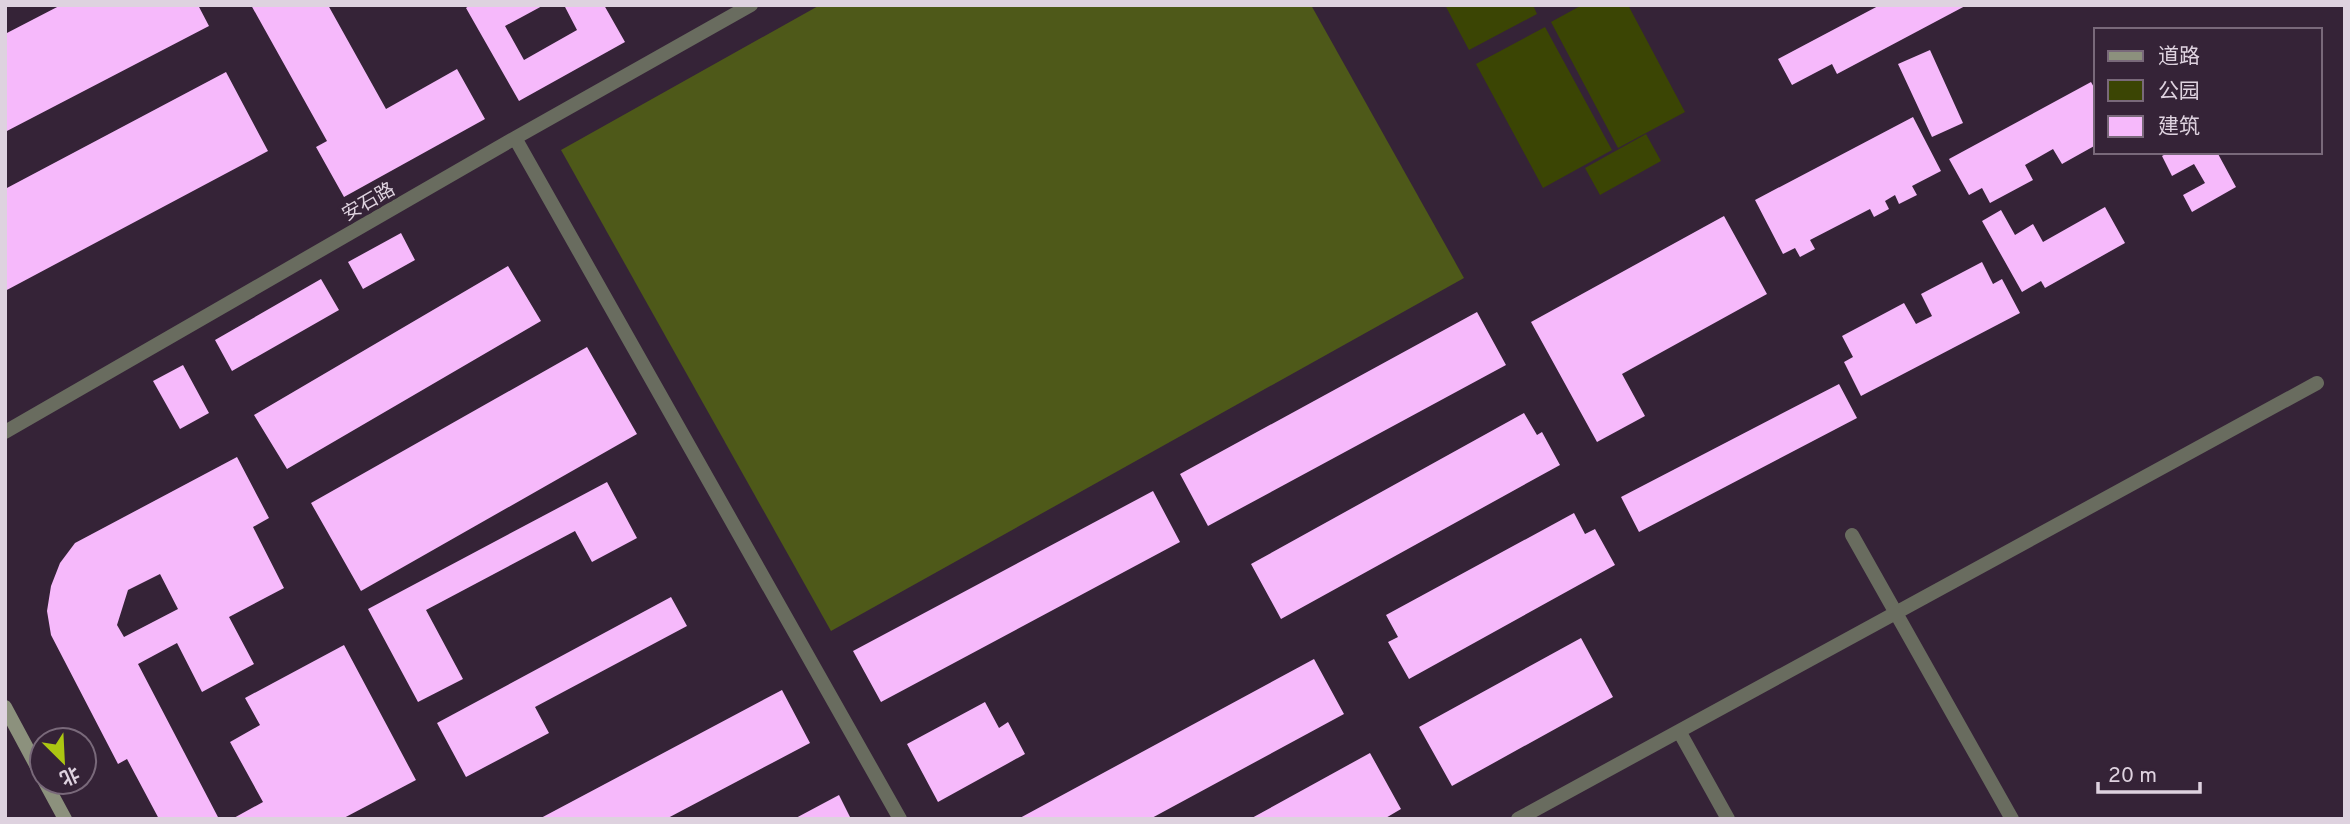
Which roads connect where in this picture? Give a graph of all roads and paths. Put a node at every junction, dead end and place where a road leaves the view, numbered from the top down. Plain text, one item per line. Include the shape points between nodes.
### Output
1 (751, 5) edge
2 (515, 138) junction
3 (2317, 383) dead end
4 (5, 432) edge
5 (1852, 535) dead end
6 (1896, 613) junction
7 (5, 707) edge
8 (1679, 731) junction
9 (28, 750) edge
10 (53, 796) edge
11 (65, 819) edge
12 (900, 819) edge
13 (1518, 819) edge
14 (1728, 819) edge
15 (2012, 819) edge

1 - 2 street, 安石路
2 - 4 street, 安石路
2 - 12 street
3 - 6 street
5 - 6 street
6 - 8 street
6 - 15 street
7 - 9 main road
8 - 13 street
8 - 14 street
10 - 11 main road

